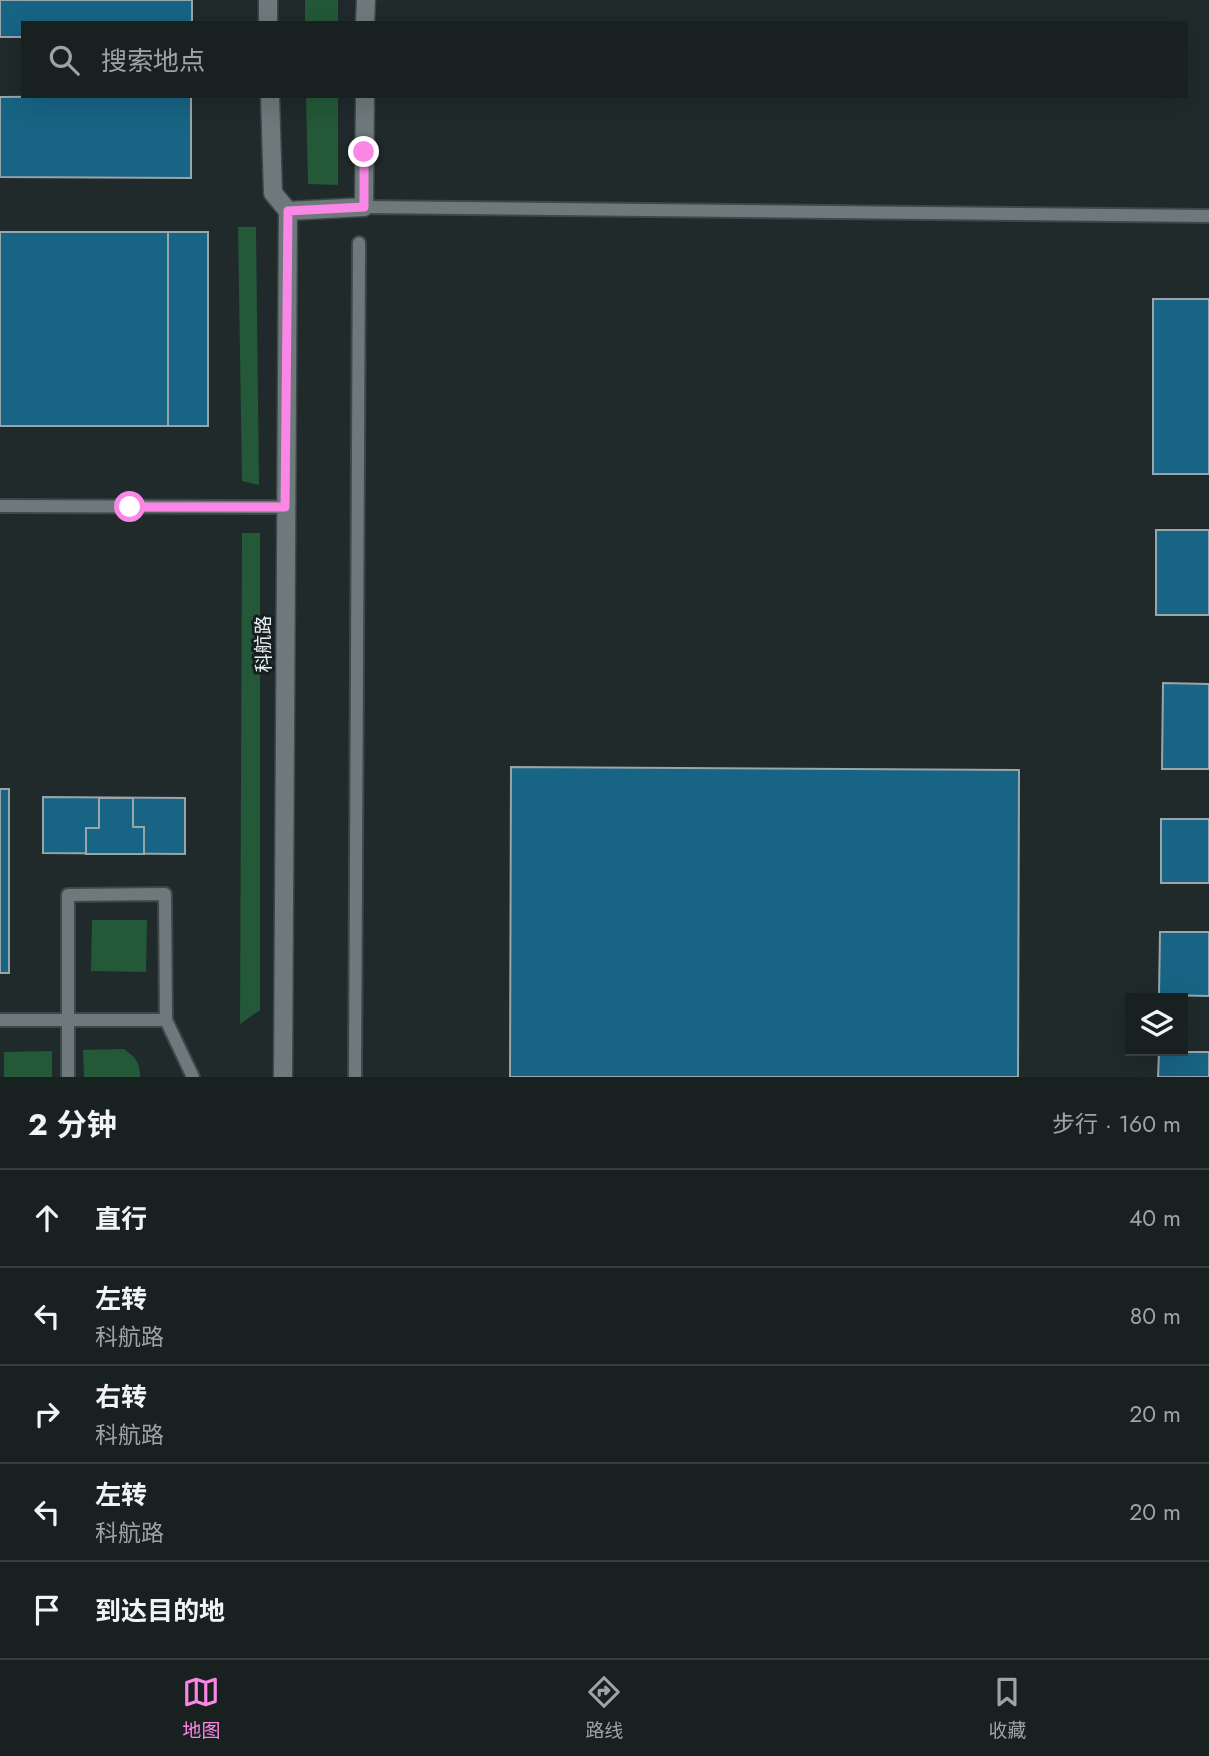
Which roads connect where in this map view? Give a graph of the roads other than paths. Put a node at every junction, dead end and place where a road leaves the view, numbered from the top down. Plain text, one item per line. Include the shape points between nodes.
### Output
1 (268, 0) edge
2 (366, 0) edge
3 (268, 21) edge
4 (365, 21) edge
5 (270, 98) edge
6 (365, 98) edge
7 (364, 207) junction
8 (288, 211) junction
9 (1209, 216) edge
10 (359, 243) dead end
11 (0, 506) edge
12 (285, 507) junction
13 (0, 1020) edge
14 (68, 1020) junction
15 (166, 1020) junction
16 (68, 1077) edge
17 (193, 1077) edge
18 (270, 1077) edge
19 (283, 1077) edge
20 (355, 1077) edge

1 - 3 main road
2 - 4 main road
5 - 8 main road, 科航路 via 273,193
6 - 7 main road
7 - 8 main road
7 - 9 lane
8 - 12 main road, 科航路
10 - 20 lane
11 - 12 lane
12 - 19 main road, 科航路
13 - 14 lane
14 - 15 lane
14 - 15 lane via 68,895 165,894
14 - 16 lane
15 - 17 lane
18 - 19 lane

